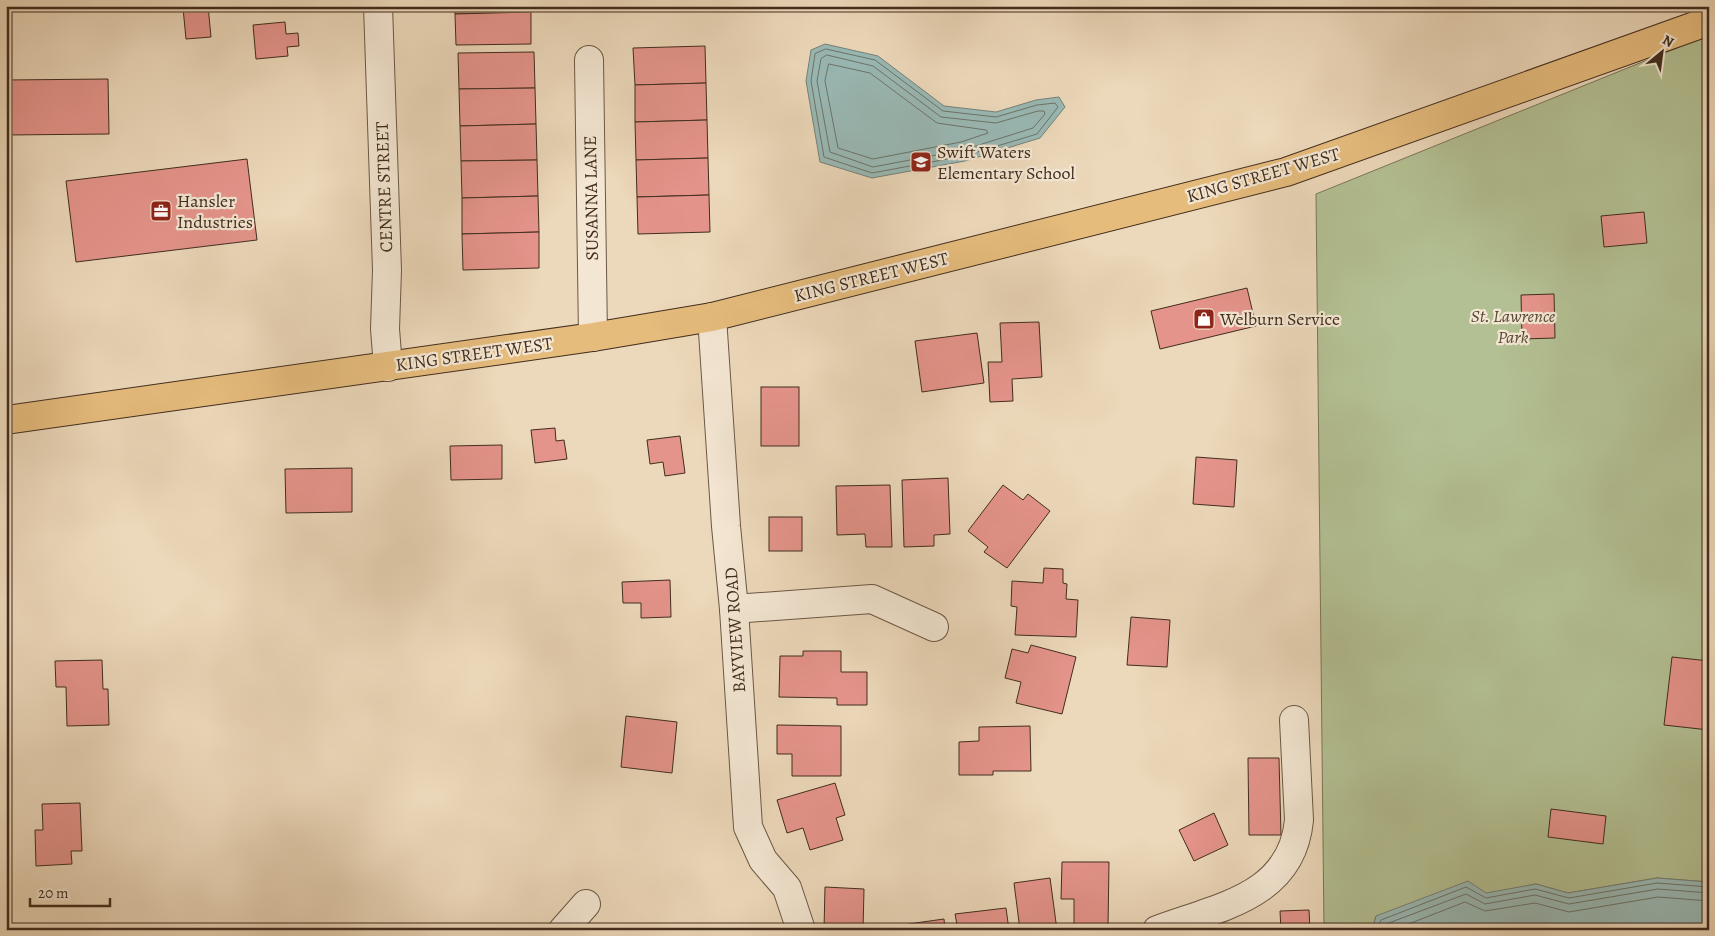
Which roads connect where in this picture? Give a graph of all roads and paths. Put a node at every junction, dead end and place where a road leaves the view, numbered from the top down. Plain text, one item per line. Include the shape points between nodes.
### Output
1 (378, 6) edge
2 (1709, 21) edge
3 (589, 60) dead end
4 (712, 317) junction
5 (593, 337) junction
6 (388, 367) junction
7 (6, 420) edge
8 (734, 609) junction
9 (934, 627) dead end
10 (1294, 720) dead end
11 (586, 904) dead end
12 (563, 930) edge
13 (801, 930) edge
14 (1158, 930) edge

1 - 6 street, CENTRE STREET
2 - 4 main road, KING STREET WEST via 1286,172
3 - 5 street, SUSANNA LANE
4 - 5 main road, KING STREET WEST
4 - 8 street, BAYVIEW ROAD
5 - 6 main road, KING STREET WEST
6 - 7 main road, KING STREET WEST
8 - 9 street via 872,599
8 - 13 street, BAYVIEW ROAD via 748,827 763,860 787,888
10 - 14 street via 1299,820 1298,834 1288,859 1272,881 1249,896
11 - 12 street

